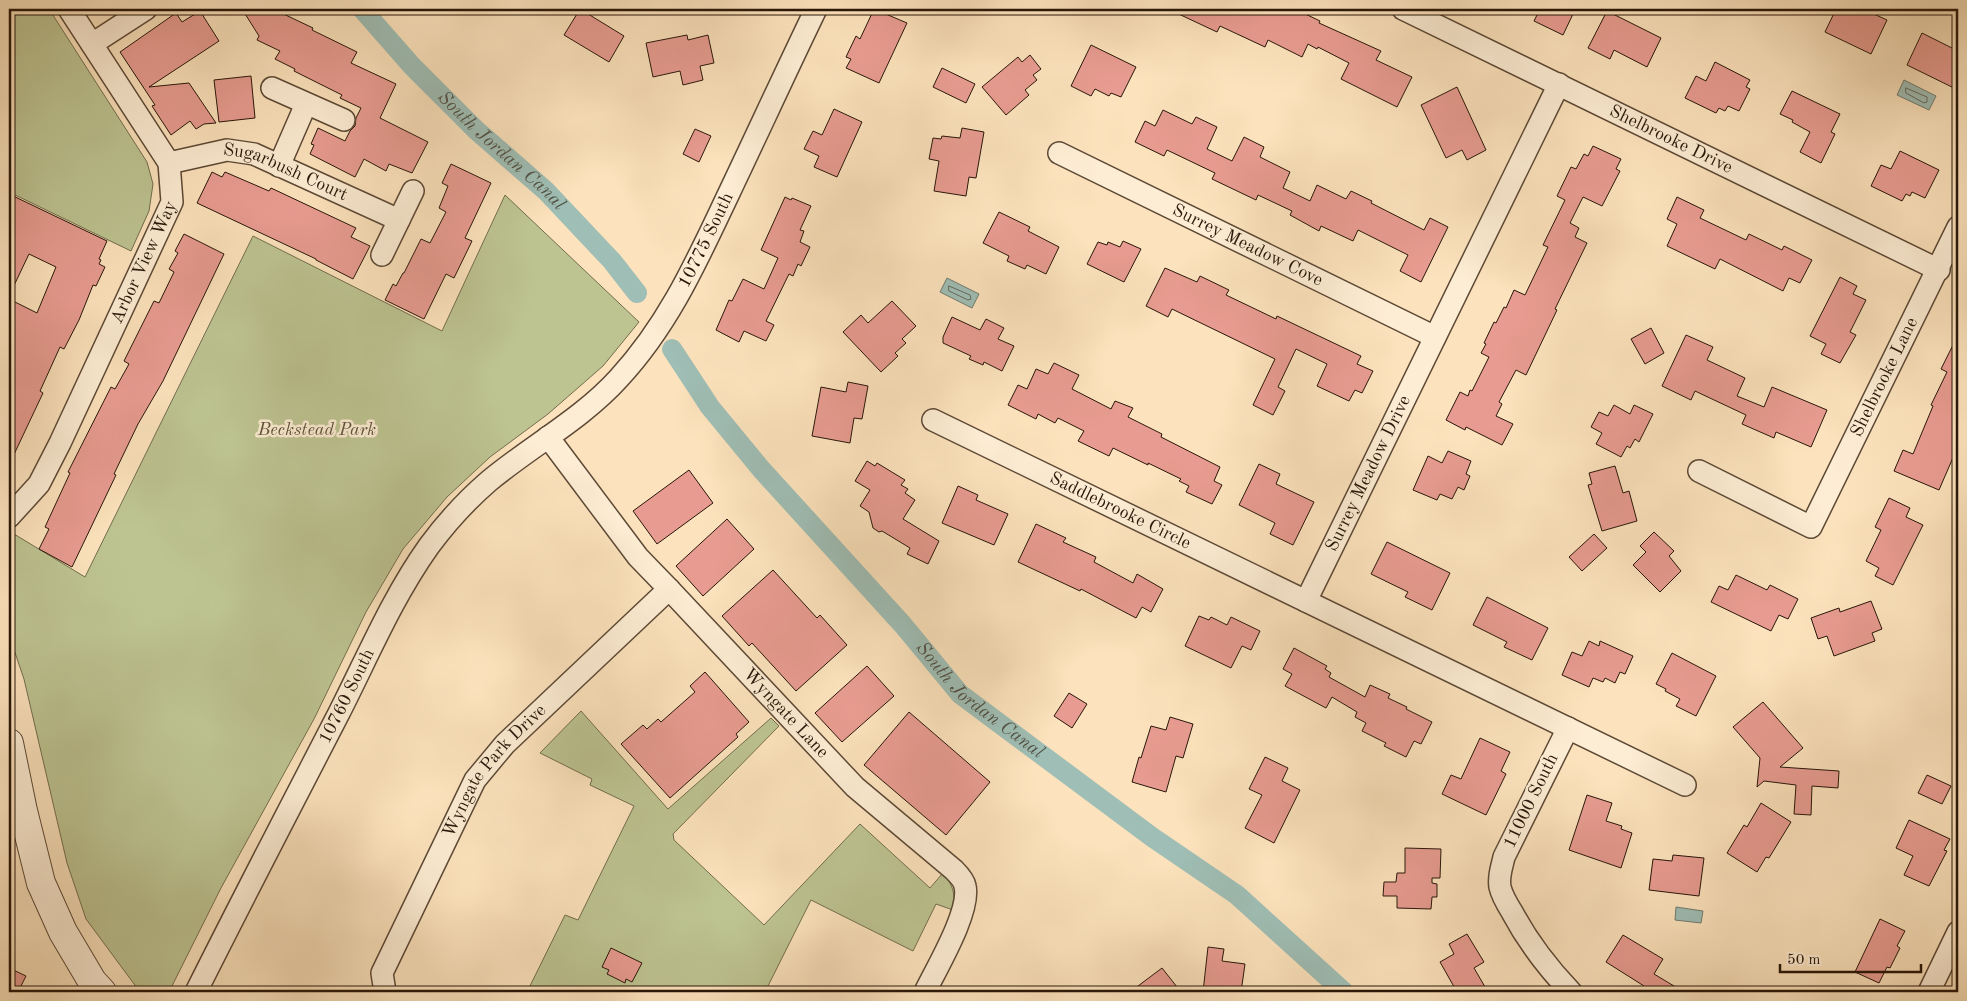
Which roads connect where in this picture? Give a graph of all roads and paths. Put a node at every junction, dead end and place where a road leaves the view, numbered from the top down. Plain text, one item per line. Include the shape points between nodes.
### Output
1 (69, 9) edge
2 (146, 9) edge
3 (816, 9) edge
4 (1403, 9) edge
5 (92, 44) junction
6 (1558, 84) junction
7 (272, 88) dead end
8 (306, 104) junction
9 (344, 120) dead end
10 (1059, 153) dead end
11 (168, 163) junction
12 (279, 166) junction
13 (413, 191) dead end
14 (399, 220) junction
15 (1958, 227) edge
16 (382, 255) dead end
17 (1939, 270) junction
18 (1435, 337) junction
19 (933, 420) dead end
20 (548, 437) junction
21 (1698, 471) dead end
22 (9, 517) edge
23 (669, 589) junction
24 (1306, 601) junction
25 (1568, 728) junction
26 (9, 743) edge
27 (1685, 785) dead end
28 (1958, 932) edge
29 (102, 992) edge
30 (196, 992) edge
31 (385, 992) edge
32 (925, 992) edge
33 (1571, 992) edge
34 (1929, 992) edge

1 - 5 street, Arbor View Way
2 - 5 street
3 - 20 street, 10775 South via 672,309 619,379
4 - 6 street, Shelbrooke Drive
5 - 11 street, Arbor View Way
6 - 17 street, Shelbrooke Drive
6 - 18 street, Surrey Meadow Drive
7 - 8 street
8 - 9 street
8 - 12 street
10 - 18 street, Surrey Meadow Cove
11 - 12 street, Sugarbush Court via 228,150 254,154
11 - 22 street, Arbor View Way via 172,202 39,484
12 - 14 street, Sugarbush Court
13 - 14 street
14 - 16 street
15 - 17 street, Shelbrooke Lane
17 - 21 street, Shelbrooke Lane via 1811,527
18 - 24 street, Surrey Meadow Drive
19 - 24 street, Saddlebrooke Circle
20 - 23 street, Wyngate Lane via 638,557
20 - 30 street, 10760 South via 488,482 458,512 407,578
23 - 31 street, Wyngate Park Drive via 505,744 475,780 382,973
23 - 32 street, Wyngate Lane via 854,787 954,870 965,885 965,903 957,928
24 - 25 street
25 - 27 street
25 - 33 street, 11000 South via 1504,857 1500,888 1524,935 1549,970
26 - 29 street via 41,883 63,932
28 - 34 street

